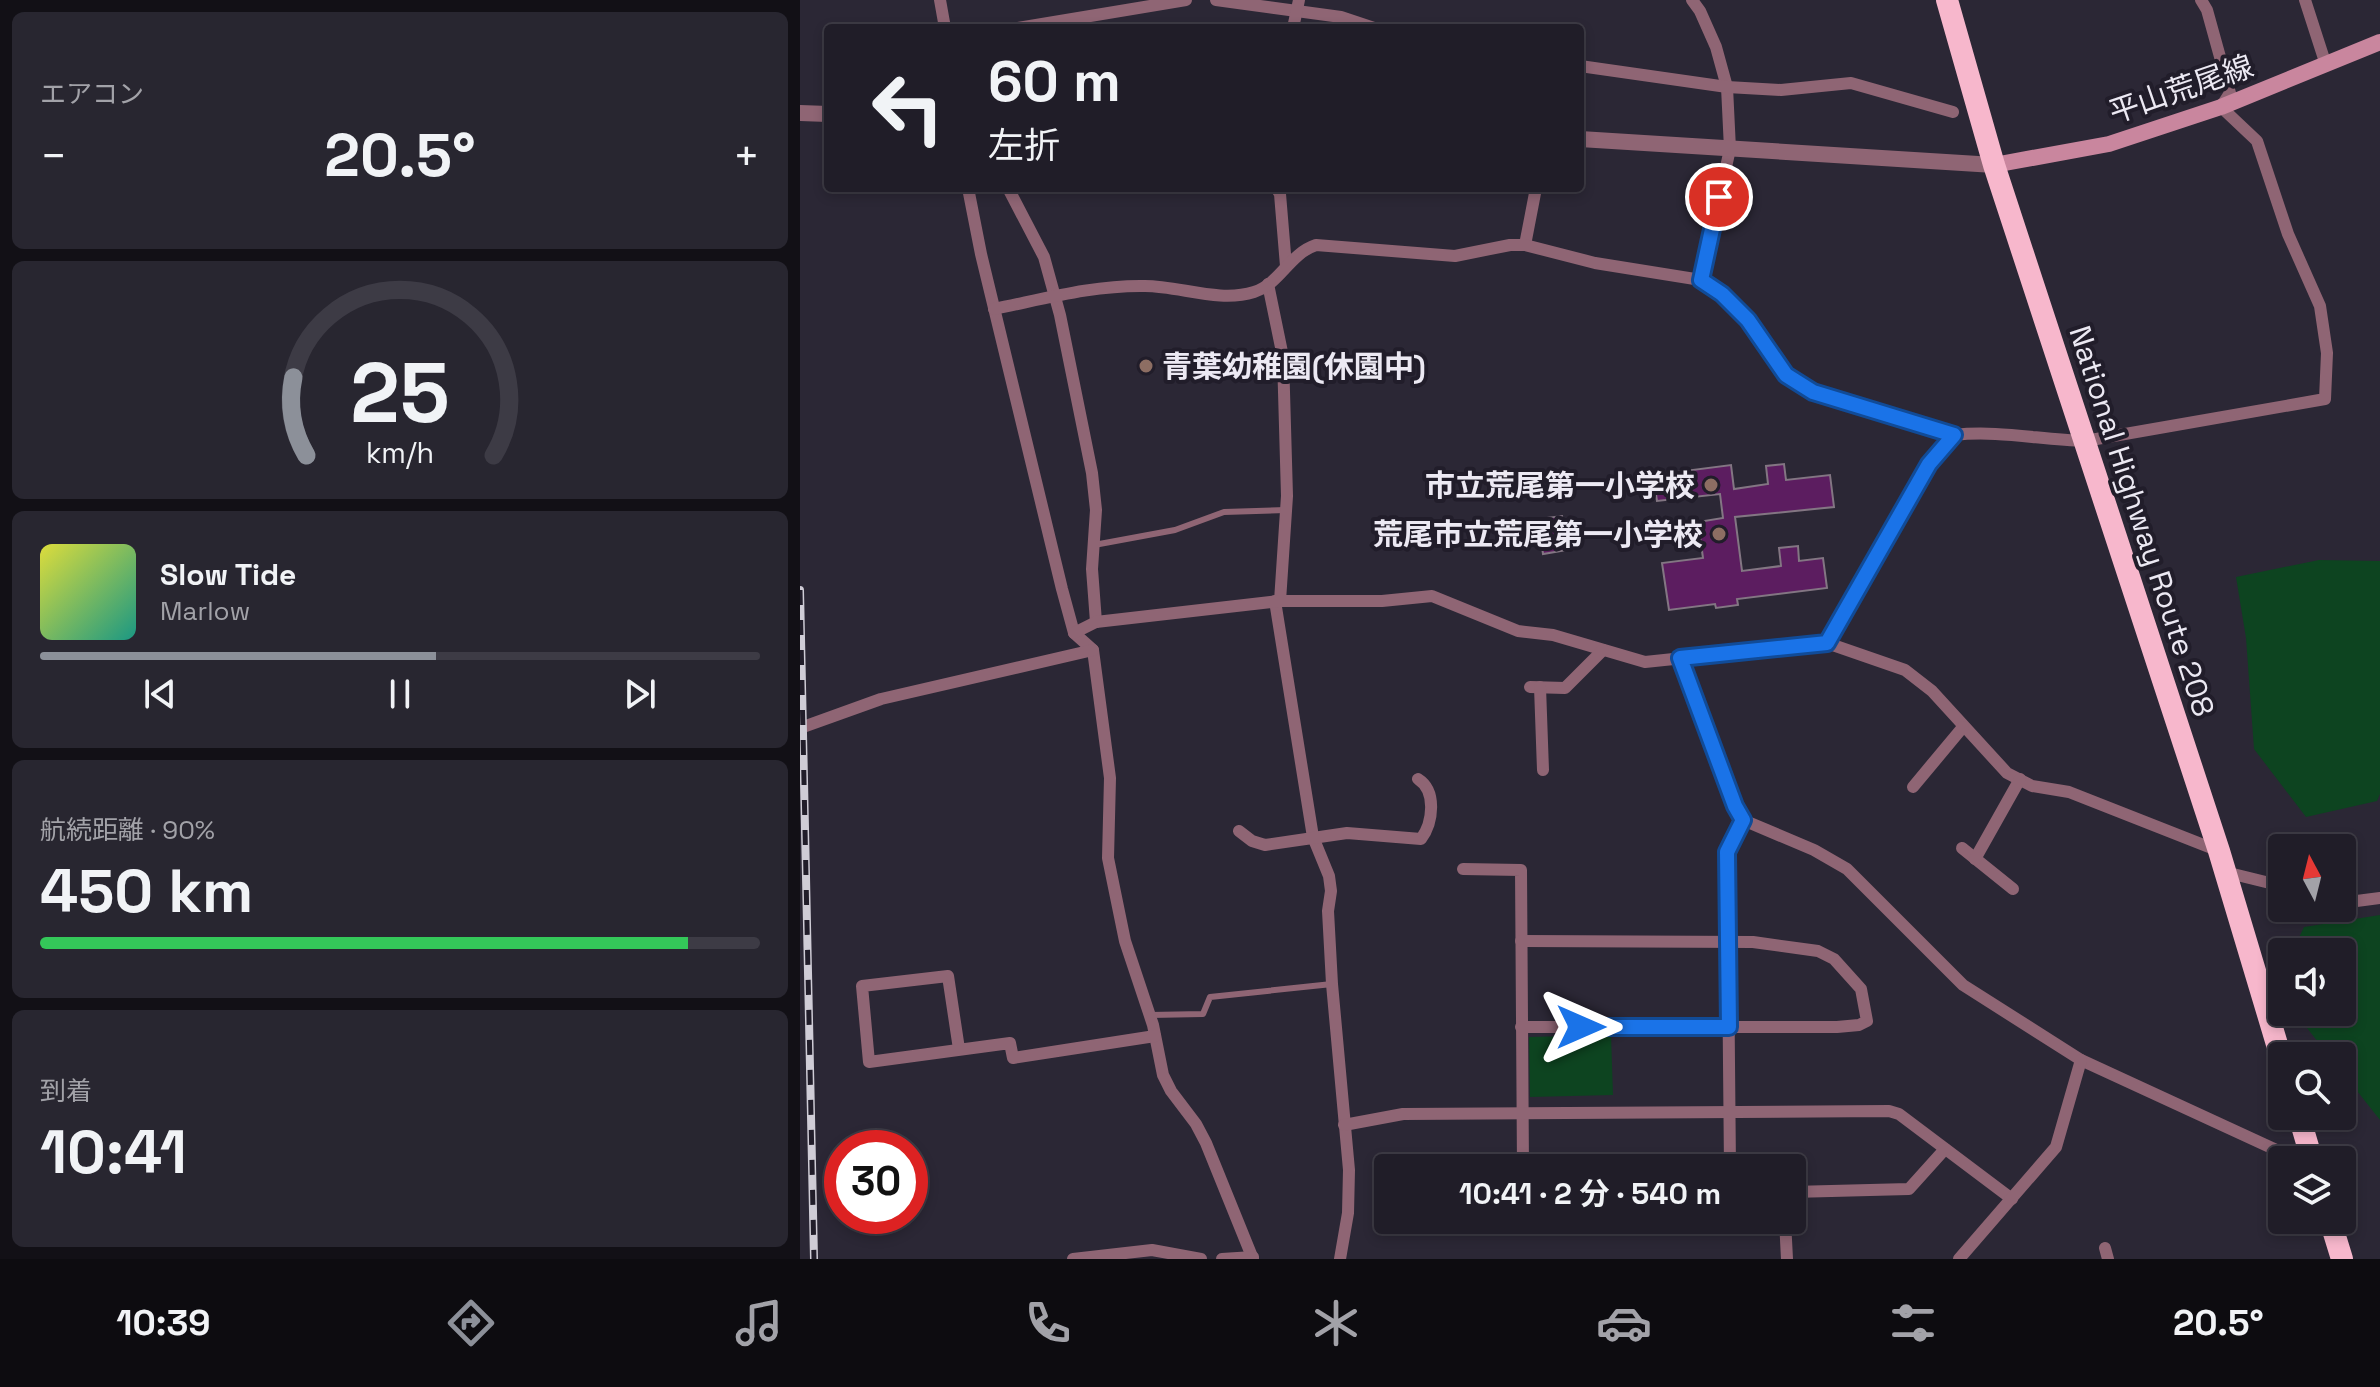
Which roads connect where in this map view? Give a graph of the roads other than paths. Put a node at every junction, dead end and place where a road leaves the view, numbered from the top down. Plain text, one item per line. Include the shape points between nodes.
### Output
1 (940, 0) edge
2 (1186, 0) edge
3 (1216, 0) edge
4 (1692, 0) edge
5 (1947, 0) edge
6 (2201, 0) edge
7 (2305, 0) edge
8 (1298, 5) edge
9 (944, 24) edge
10 (1042, 24) edge
11 (1362, 24) edge
12 (2380, 42) edge
13 (2326, 65) junction
14 (1584, 67) edge
15 (1727, 87) junction
16 (2221, 107) junction
17 (1953, 112) dead end
18 (800, 113) edge
19 (824, 114) edge
20 (1584, 139) edge
21 (1730, 149) junction
22 (1994, 165) junction
23 (969, 192) edge
24 (1010, 192) edge
25 (1279, 192) edge
26 (1535, 192) edge
27 (1525, 245) junction
28 (1286, 266) junction
29 (1701, 280) junction
30 (1268, 284) junction
31 (1056, 296) junction
32 (994, 309) junction
33 (1954, 435) junction
34 (2085, 441) junction
35 (1287, 510) junction
36 (1094, 545) junction
37 (1278, 601) junction
38 (1096, 622) junction
39 (1074, 633) junction
40 (1827, 643) junction
41 (1093, 650) junction
42 (1603, 650) junction
43 (1680, 658) junction
44 (1963, 727) junction
45 (800, 728) edge
46 (1543, 770) dead end
47 (1418, 779) dead end
48 (2020, 779) junction
49 (1913, 787) dead end
50 (1743, 820) junction
51 (1239, 831) dead end
52 (1313, 837) junction
53 (1962, 848) dead end
54 (1975, 859) junction
55 (2222, 862) junction
56 (1463, 869) dead end
57 (2268, 880) edge
58 (2013, 889) dead end
59 (2380, 898) edge
60 (2356, 901) edge
61 (1521, 941) junction
62 (1729, 942) junction
63 (1332, 984) junction
64 (1150, 1015) junction
65 (1521, 1027) junction
66 (1729, 1027) junction
67 (1155, 1036) junction
68 (2276, 1042) edge
69 (959, 1049) junction
70 (2081, 1060) junction
71 (1729, 1112) junction
72 (1522, 1114) junction
73 (1344, 1125) junction
74 (2268, 1146) edge
75 (1945, 1149) junction
76 (1523, 1154) edge
77 (1730, 1154) edge
78 (1806, 1192) edge
79 (2012, 1199) junction
80 (1786, 1234) edge
81 (2334, 1234) edge
82 (1253, 1258) edge
83 (1073, 1259) edge
84 (1201, 1259) edge
85 (1222, 1259) edge
86 (1340, 1259) edge
87 (1787, 1259) edge
88 (1959, 1259) edge
89 (2342, 1259) edge

1 - 9 street
2 - 10 street
3 - 8 street
4 - 15 street via 1716,47
5 - 22 highway, National Highway Route 208
6 - 16 street via 2230,93
7 - 13 street
8 - 11 street
12 - 13 main road, 平山荒尾線
13 - 16 main road, 平山荒尾線
14 - 15 street
15 - 17 street via 1781,90 1851,83
15 - 21 street
16 - 22 main road, 平山荒尾線 via 2109,144
16 - 34 street via 2257,141 2288,234 2320,306 2327,353 2325,399
18 - 19 street
20 - 21 street
21 - 22 street
21 - 29 street
22 - 34 highway, National Highway Route 208
23 - 32 street
24 - 31 street via 1044,257
25 - 28 street
26 - 27 street
27 - 28 street via 1455,256 1316,245
27 - 29 street via 1595,263
28 - 30 street
29 - 33 street via 1748,320 1786,375 1813,392
30 - 31 street via 1254,292 1226,295 1148,286
30 - 35 street via 1283,357
31 - 32 street
31 - 36 street via 1092,473
32 - 39 street
33 - 34 street via 2004,432
33 - 40 street via 1929,464
34 - 55 highway, National Highway Route 208
35 - 36 lane via 1224,512 1175,530
35 - 37 street
36 - 38 street
37 - 38 street
37 - 42 street via 1432,596 1518,631
37 - 52 street
38 - 39 street
39 - 41 street
40 - 43 street
40 - 44 street via 1905,670
41 - 45 street via 881,699
41 - 64 street via 1110,778 1108,858 1125,941
42 - 43 street via 1645,662
42 - 46 street via 1565,688 1535,687
43 - 50 street
44 - 48 street via 2007,773
44 - 49 street
47 - 52 street via 1431,795 1428,830 1421,839 1347,833
48 - 54 street
48 - 55 street via 2069,792
50 - 62 street via 1727,852
50 - 70 street via 1847,869 1963,985
51 - 52 street via 1265,845
52 - 63 street via 1331,891
53 - 54 street
54 - 58 street
55 - 57 street
55 - 68 highway, National Highway Route 208
56 - 61 street via 1521,870
59 - 60 street
61 - 62 street
61 - 65 street
62 - 66 street
62 - 66 street via 1818,951 1834,959 1861,989 1867,1021 1837,1027
63 - 64 lane via 1210,997 1203,1014
63 - 73 street
64 - 67 street
65 - 66 street
65 - 72 street
66 - 71 street
67 - 69 street via 1013,1058 1010,1043
67 - 82 street via 1163,1075 1196,1124
69 - 69 street via 948,976 862,986 869,1062
70 - 74 street
70 - 79 street via 2056,1147
71 - 72 street
71 - 75 street via 1889,1111
71 - 77 street
72 - 73 street via 1403,1114
72 - 76 street
73 - 86 street via 1348,1213
75 - 78 street via 1909,1189
75 - 79 street
79 - 88 street
80 - 87 street
81 - 89 highway
82 - 85 street
83 - 84 street via 1152,1250

